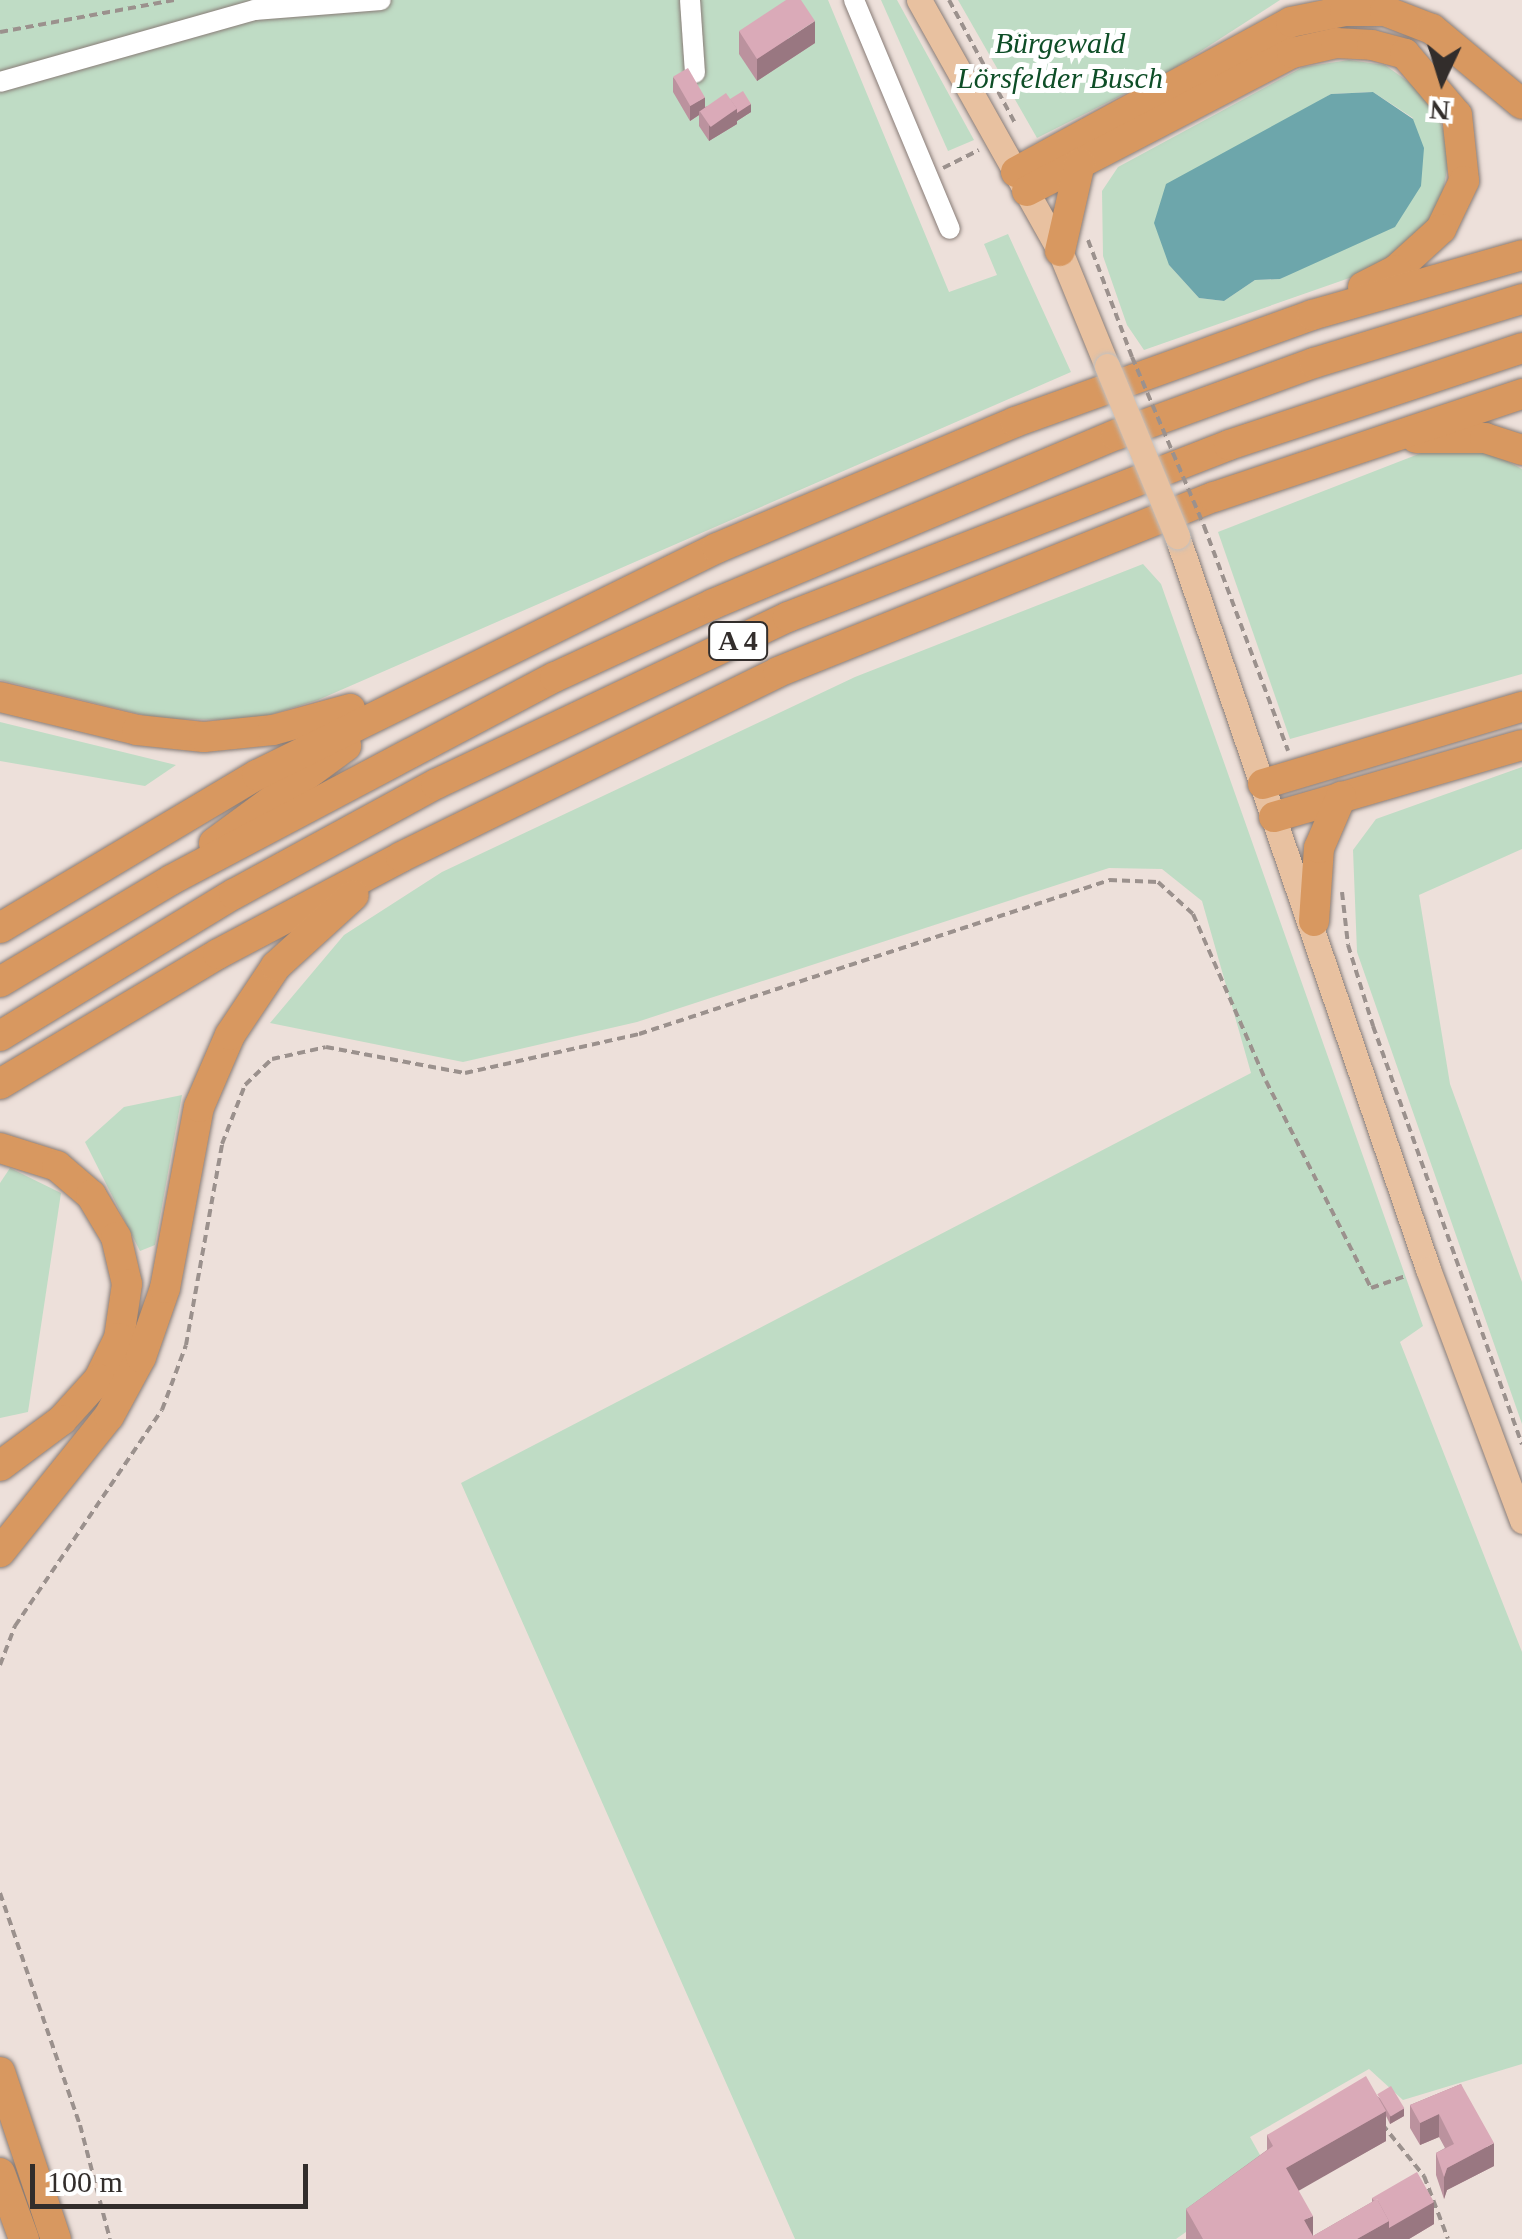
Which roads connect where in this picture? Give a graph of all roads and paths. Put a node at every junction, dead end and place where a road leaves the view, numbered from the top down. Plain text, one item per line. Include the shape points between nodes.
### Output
1 (174, 0) edge
2 (381, 0) edge
3 (690, 0) edge
4 (854, 0) edge
5 (919, 0) edge
6 (0, 32) edge
7 (695, 73) edge
8 (0, 82) edge
9 (1522, 104) edge
10 (1009, 135) junction
11 (1080, 163) junction
12 (928, 176) junction
13 (1022, 181) junction
14 (950, 229) dead end
15 (1060, 251) junction
16 (1522, 255) edge
17 (1522, 299) edge
18 (1312, 315) junction
19 (1522, 348) edge
20 (1120, 362) junction
21 (1522, 394) edge
22 (1363, 445) junction
23 (1522, 450) edge
24 (460, 669) junction
25 (0, 698) edge
26 (1522, 707) edge
27 (1522, 745) edge
28 (1297, 776) junction
29 (1263, 784) junction
30 (1341, 798) junction
31 (1274, 817) junction
32 (401, 857) junction
33 (1340, 877) dead end
34 (171, 880) junction
35 (1314, 921) junction
36 (0, 928) edge
37 (0, 982) edge
38 (0, 1036) edge
39 (0, 1084) edge
40 (0, 1148) edge
41 (1428, 1268) junction
42 (1522, 1444) edge
43 (0, 1466) edge
44 (1522, 1521) edge
45 (0, 1552) edge
46 (0, 1664) edge
47 (0, 1893) edge
48 (0, 2072) edge
49 (1375, 2113) edge
50 (0, 2173) edge
51 (24, 2239) edge
52 (56, 2239) edge
53 (110, 2239) edge
54 (1448, 2239) edge

1 - 6 path
2 - 8 lane via 255,10
3 - 7 lane
4 - 12 lane
5 - 10 main road
9 - 13 highway via 1432,29 1385,11 1344,11 1291,22
10 - 12 path
10 - 13 main road
11 - 13 highway
11 - 15 highway
11 - 18 highway via 1292,53 1336,42 1404,54 1457,115 1464,182 1454,210 1396,270
12 - 14 lane
13 - 15 main road
15 - 20 main road
16 - 18 highway
17 - 34 highway, A 4 via 1278,376 872,534 555,677
18 - 24 highway via 1016,422 717,548
19 - 38 highway, A 4 via 1229,445 788,618 436,784 234,894
20 - 28 path, bridge via 1204,526
20 - 29 main road, bridge
21 - 22 highway
22 - 23 highway via 1459,436
22 - 32 highway via 901,619 703,707
24 - 25 highway via 318,721 204,736 137,730
24 - 34 highway via 249,812
24 - 36 highway via 257,774
26 - 28 highway
27 - 30 highway
28 - 29 highway
29 - 31 main road
30 - 31 highway
30 - 35 highway via 1319,848
31 - 35 main road
32 - 39 highway via 218,954
32 - 45 highway via 305,937 240,1016 199,1107 165,1288 146,1346 109,1416
33 - 42 path via 1348,945 1373,1026
34 - 37 highway, A 4
35 - 41 main road
40 - 43 highway via 57,1166 91,1195 116,1237 128,1284 119,1338 99,1379 62,1420
41 - 44 main road
41 - 46 path via 1371,1288 1266,1082 1193,914 1158,882 1109,880 639,1034 465,1072 326,1047 272,1059 244,1085 222,1144 186,1345 162,1410 15,1626
47 - 53 path via 80,2125
48 - 52 highway
49 - 54 path via 1424,2176
50 - 51 highway

